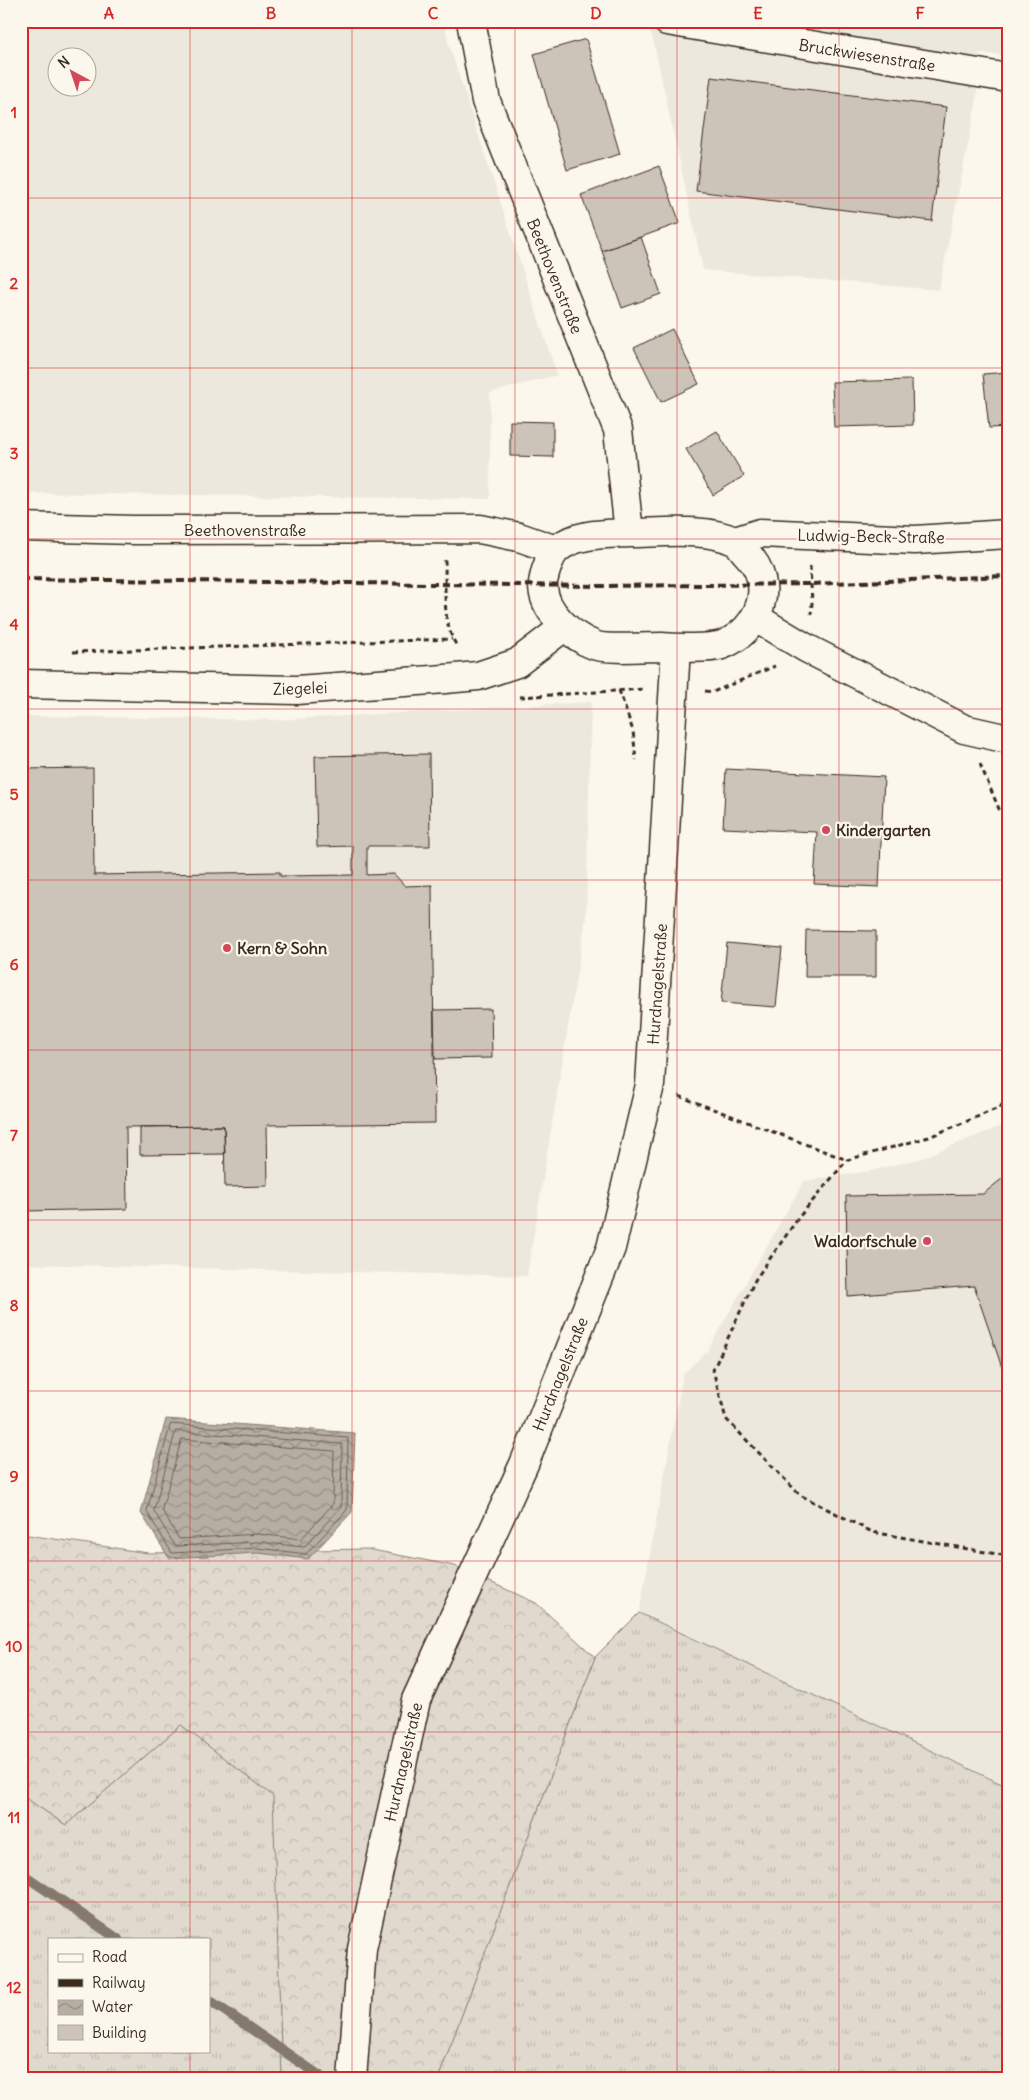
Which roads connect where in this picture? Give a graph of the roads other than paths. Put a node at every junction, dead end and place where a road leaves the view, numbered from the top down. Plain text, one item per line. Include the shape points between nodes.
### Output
1 (471, 21) edge
2 (667, 21) edge
3 (1008, 78) edge
4 (21, 527) edge
5 (629, 533) junction
6 (1008, 534) edge
7 (735, 541) junction
8 (556, 550) junction
9 (756, 618) junction
10 (564, 627) junction
11 (676, 648) junction
12 (21, 684) edge
13 (1008, 739) edge
14 (352, 2079) edge

1 - 5 street, Beethovenstraße via 486,101 618,430
2 - 3 street, Bruckwiesenstraße
4 - 8 street, Beethovenstraße via 134,530 480,529 519,537
5 - 7 street via 711,534
5 - 8 street via 600,534 576,540
6 - 7 street, Ludwig-Beck-Straße via 915,540 760,533
7 - 9 street via 756,562 762,584 763,598
8 - 10 street via 543,586 551,611
9 - 11 street via 747,629 721,645
9 - 13 street via 806,648 964,729
10 - 11 street via 595,646
10 - 12 street, Ziegelei via 517,663 478,676 297,690
11 - 14 street, Hurdnagelstraße via 650,1085 610,1248 524,1464 416,1700 362,1949

